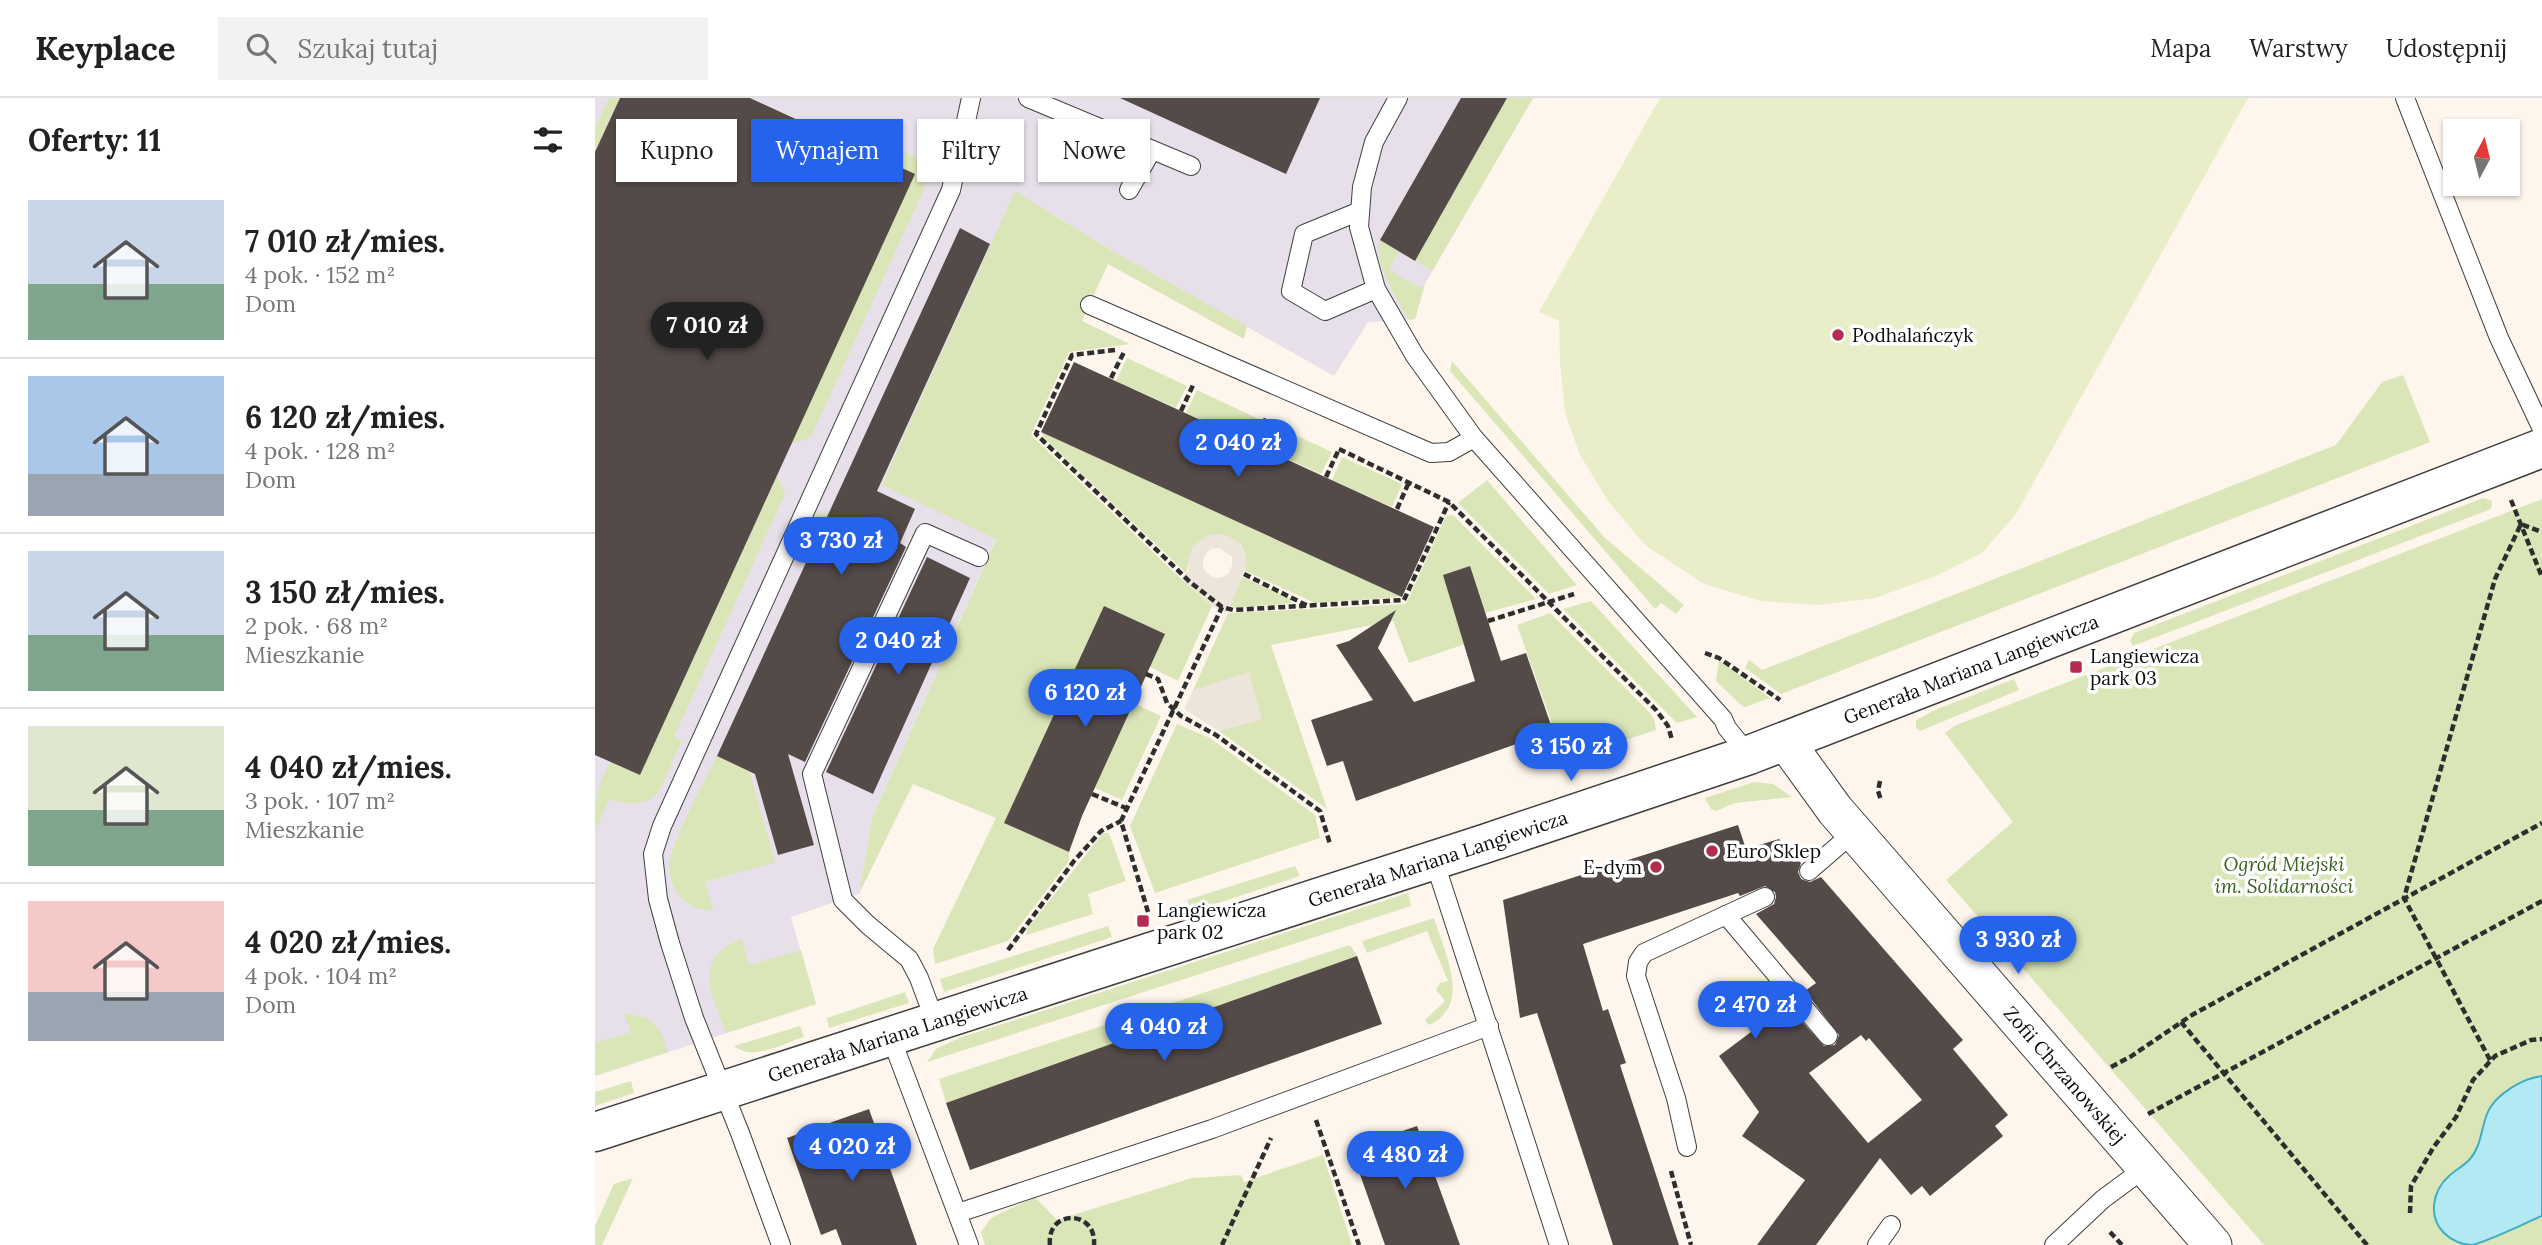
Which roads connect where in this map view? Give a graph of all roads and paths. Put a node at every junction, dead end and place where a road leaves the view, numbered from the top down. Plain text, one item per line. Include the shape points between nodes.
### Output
1 (971, 98) edge
2 (1028, 98) edge
3 (1398, 98) edge
4 (2406, 98) edge
5 (1152, 150) junction
6 (1191, 166) dead end
7 (1129, 190) dead end
8 (1360, 211) junction
9 (1376, 289) junction
10 (1090, 305) dead end
11 (1125, 349) junction
12 (1137, 355) dead end
13 (1183, 376) dead end
14 (1111, 378) dead end
15 (1255, 410) dead end
16 (1181, 411) dead end
17 (1267, 416) junction
18 (1279, 421) dead end
19 (2542, 429) edge
20 (1474, 438) junction
21 (1327, 443) dead end
22 (1254, 444) dead end
23 (2542, 448) edge
24 (1339, 449) junction
25 (1326, 477) dead end
26 (1409, 482) junction
27 (1449, 502) junction
28 (2513, 504) dead end
29 (1397, 509) dead end
30 (2521, 524) junction
31 (2542, 532) edge
32 (979, 557) dead end
33 (1244, 574) dead end
34 (2542, 577) edge
35 (1601, 584) junction
36 (1550, 603) junction
37 (1309, 606) junction
38 (1222, 607) junction
39 (1488, 621) dead end
40 (1668, 657) junction
41 (1146, 674) dead end
42 (1784, 702) dead end
43 (1173, 709) junction
44 (1785, 741) junction
45 (1674, 744) dead end
46 (1749, 755) junction
47 (1092, 794) dead end
48 (1126, 808) junction
49 (1121, 821) junction
50 (2542, 823) edge
51 (1854, 832) junction
52 (1331, 844) dead end
53 (1434, 860) junction
54 (1809, 871) dead end
55 (1765, 897) dead end
56 (2404, 898) junction
57 (2542, 901) edge
58 (1149, 912) dead end
59 (1725, 915) junction
60 (1008, 950) dead end
61 (2436, 958) junction
62 (935, 1021) junction
63 (2181, 1022) junction
64 (1489, 1026) junction
65 (890, 1035) junction
66 (1828, 1036) dead end
67 (2542, 1039) edge
68 (2490, 1060) junction
69 (2104, 1071) dead end
70 (2223, 1073) junction
71 (722, 1090) junction
72 (1306, 1093) junction
73 (1288, 1100) junction
74 (2143, 1116) dead end
75 (598, 1137) edge
76 (1687, 1147) joint
77 (2145, 1168) junction
78 (958, 1213) junction
79 (2410, 1213) dead end
80 (1891, 1225) dead end
81 (781, 1245) edge
82 (969, 1245) edge
83 (1050, 1245) edge
84 (1094, 1245) edge
85 (1222, 1245) edge
86 (1359, 1245) edge
87 (1559, 1245) edge
88 (1691, 1245) edge
89 (1877, 1245) edge
90 (2054, 1245) edge
91 (2213, 1245) edge
92 (2367, 1245) edge

1 - 71 lane via 951,190 653,854 658,900 670,943
2 - 5 lane
3 - 8 lane via 1374,142
4 - 19 lane via 2499,338
5 - 6 lane
5 - 7 lane
8 - 9 lane via 1359,227
8 - 9 lane via 1304,234 1290,291 1325,311
9 - 20 lane via 1415,356
10 - 20 lane via 1431,453 1449,452
11 - 12 path
11 - 14 path
11 - 38 path via 1072,355 1036,434 1189,582
13 - 16 path via 1195,382
15 - 17 path
17 - 18 path
17 - 22 path
20 - 35 lane
21 - 24 path
23 - 44 street, Generała Mariana Langiewicza
24 - 25 path
24 - 26 path
26 - 27 path
26 - 29 path
27 - 36 path
27 - 37 path via 1404,600
28 - 30 path
30 - 31 path
30 - 34 path
30 - 56 path via 2495,579
32 - 62 lane via 925,533 812,774 843,900 909,959
33 - 37 path
35 - 36 path
35 - 40 lane
36 - 39 path
36 - 45 path via 1656,710
37 - 38 path
38 - 43 path
40 - 42 path via 1689,649 1719,658
40 - 46 lane
41 - 43 path via 1158,679
43 - 48 path
43 - 52 path via 1197,720 1320,811
44 - 46 street, Generała Mariana Langiewicza
44 - 51 street, Zofii Chrzanowskiej
46 - 53 street, Generała Mariana Langiewicza
47 - 48 path
48 - 49 path
49 - 58 path
49 - 60 path via 1101,831 1074,861
50 - 56 path
51 - 54 lane
51 - 77 street, Zofii Chrzanowskiej
53 - 62 street, Generała Mariana Langiewicza
53 - 64 lane
55 - 59 lane
56 - 61 path
56 - 63 path
57 - 61 path
59 - 66 lane
59 - 76 lane via 1644,953 1638,962 1636,976
61 - 68 path
61 - 70 path
62 - 65 street, Generała Mariana Langiewicza
63 - 69 path
63 - 70 path
64 - 72 lane
64 - 87 lane
65 - 71 street, Generała Mariana Langiewicza
65 - 78 lane
67 - 68 path
68 - 79 path via 2473,1080 2456,1117 2411,1186
70 - 74 path
70 - 92 path
71 - 75 street, Generała Mariana Langiewicza
71 - 81 lane
72 - 73 lane
72 - 86 path
73 - 78 lane
73 - 85 path
76 - 88 path via 1671,1170
77 - 90 lane
77 - 91 street, Zofii Chrzanowskiej
78 - 82 lane
80 - 89 lane
83 - 84 path via 1052,1230 1071,1218 1091,1227

